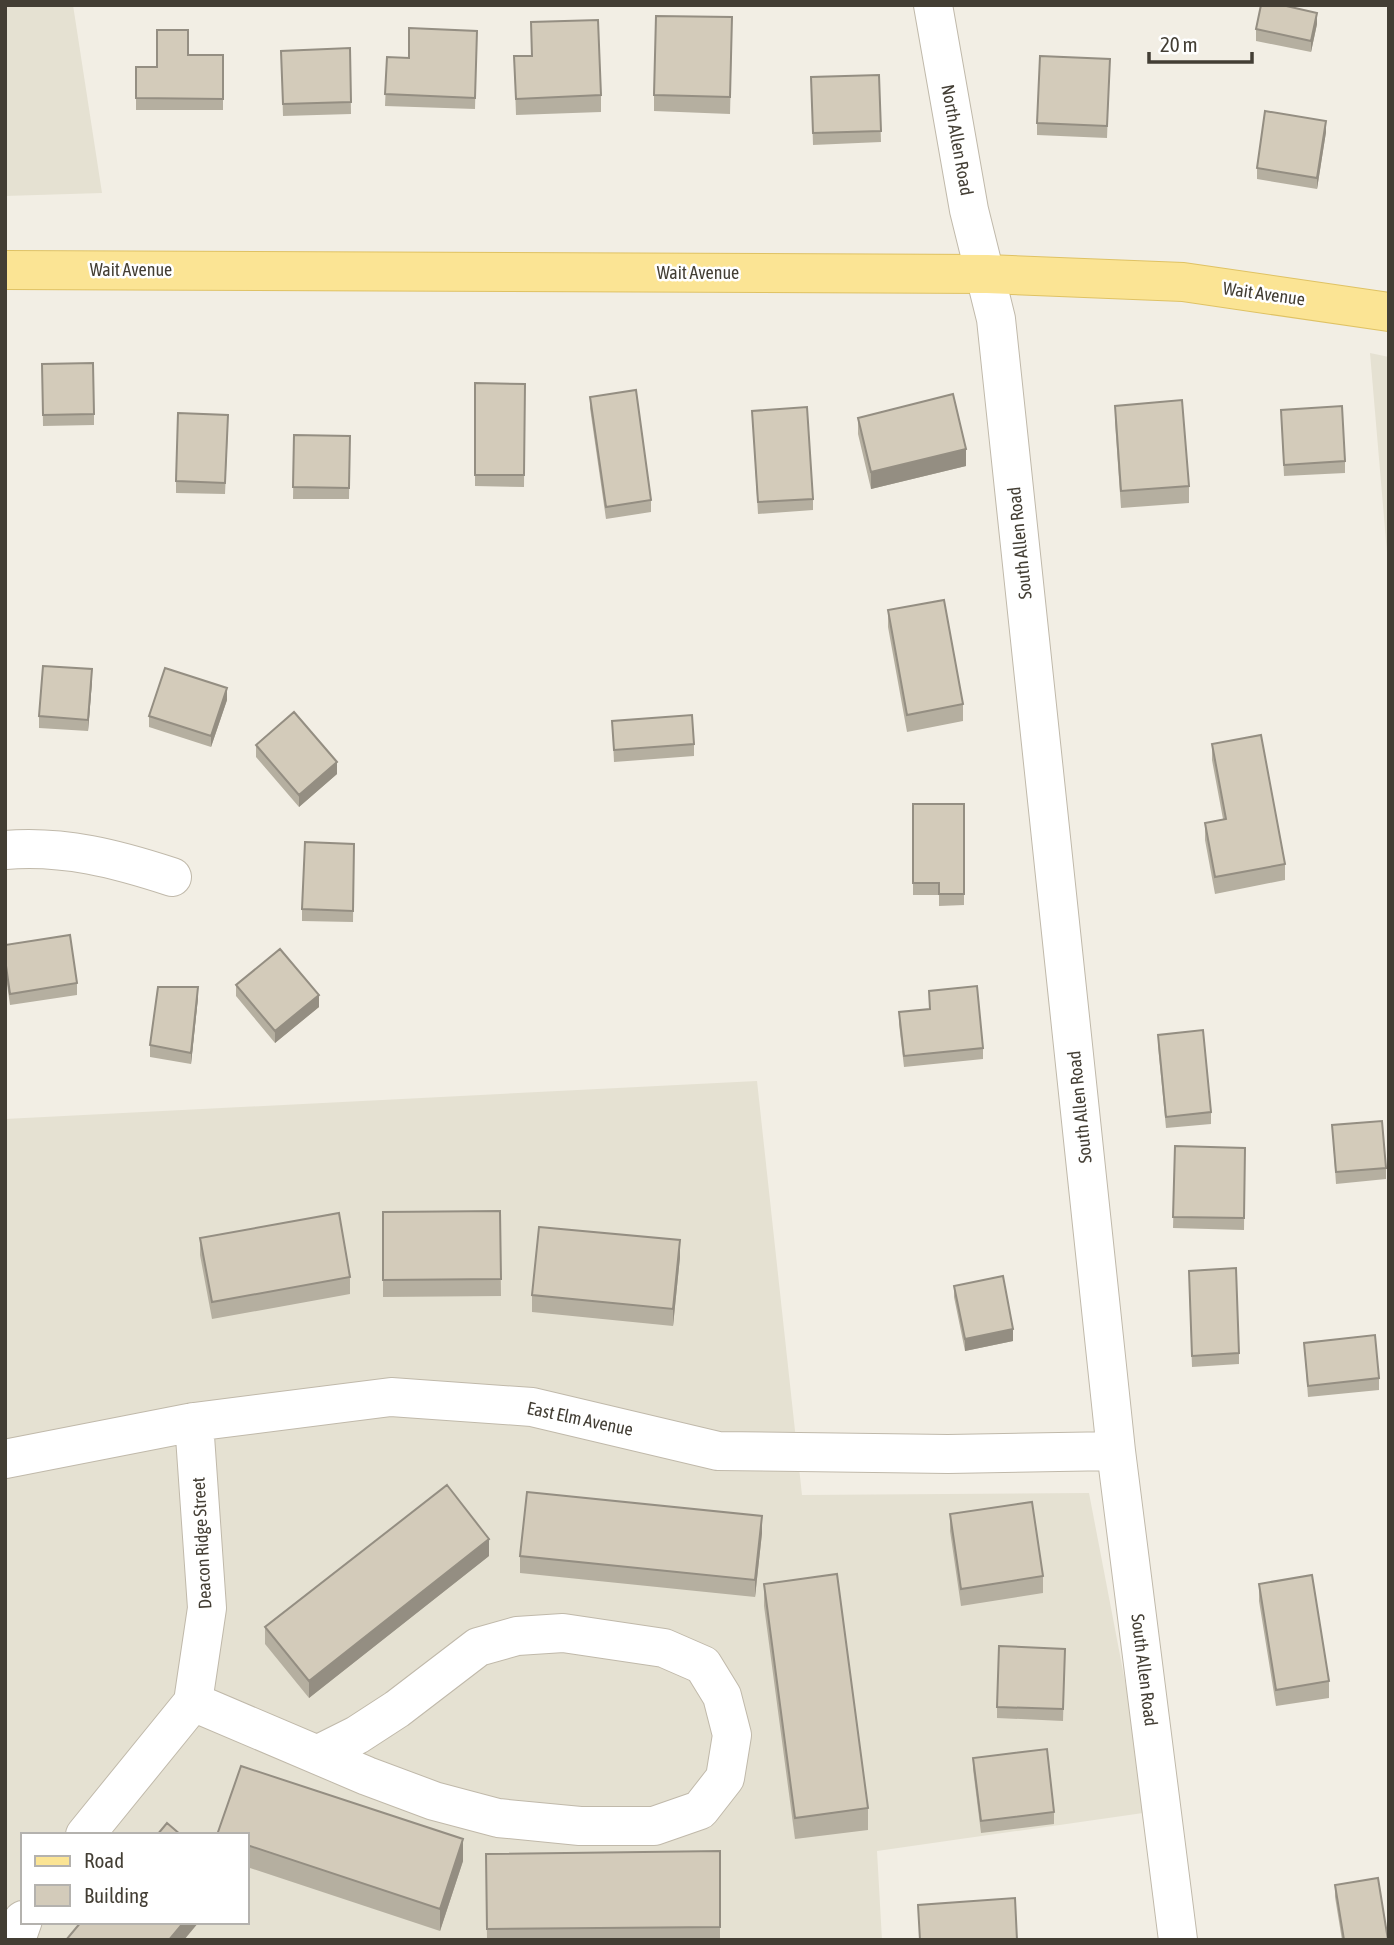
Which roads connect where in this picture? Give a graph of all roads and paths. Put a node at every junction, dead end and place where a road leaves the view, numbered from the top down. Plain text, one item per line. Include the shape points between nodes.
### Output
1 (933, 5) edge
2 (5, 270) edge
3 (987, 274) junction
4 (1389, 312) edge
5 (5, 850) edge
6 (172, 877) dead end
7 (194, 1422) junction
8 (1116, 1451) junction
9 (5, 1459) edge
10 (193, 1702) junction
11 (319, 1754) junction
12 (87, 1833) edge
13 (1178, 1940) edge

1 - 3 street, North Allen Road via 969,210
2 - 3 main road, Wait Avenue
3 - 4 main road, Wait Avenue via 1183,282
3 - 8 street, South Allen Road via 996,319
5 - 6 street via 41,847 114,858
7 - 8 street, East Elm Avenue via 391,1396 532,1407 718,1451
7 - 9 street, East Elm Avenue
7 - 10 street, Deacon Ridge Street via 207,1608
8 - 13 street, South Allen Road
10 - 11 street
10 - 12 street
11 - 11 street via 434,1801 498,1818 580,1826 654,1826 700,1810 725,1778 732,1735 722,1696 703,1665 664,1648 563,1633 517,1636 478,1647 377,1722

